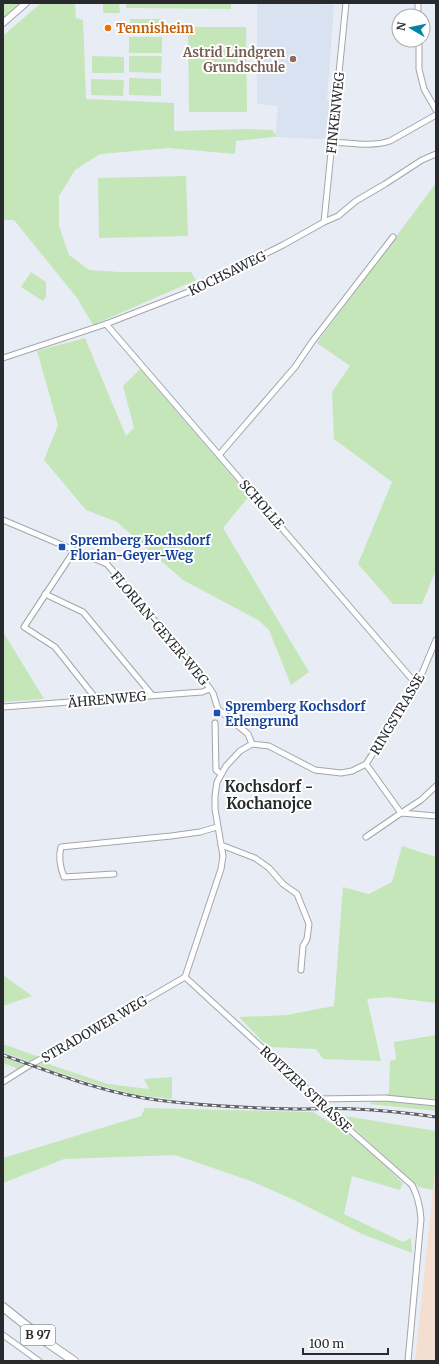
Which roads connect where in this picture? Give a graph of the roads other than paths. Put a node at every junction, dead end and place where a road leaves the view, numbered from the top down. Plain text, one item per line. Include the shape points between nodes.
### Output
1 (26, 3) edge
2 (346, 3) edge
3 (3, 24) edge
4 (419, 48) edge
5 (436, 110) edge
6 (436, 115) edge
7 (333, 142) junction
8 (436, 154) edge
9 (324, 222) junction
10 (393, 237) dead end
11 (106, 324) junction
12 (3, 358) edge
13 (219, 455) junction
14 (3, 520) edge
15 (74, 551) junction
16 (44, 594) junction
17 (436, 640) edge
18 (417, 685) junction
19 (210, 689) junction
20 (152, 695) junction
21 (97, 700) junction
22 (3, 707) edge
23 (215, 723) dead end
24 (252, 744) junction
25 (366, 764) junction
26 (221, 774) junction
27 (436, 786) edge
28 (401, 813) junction
29 (436, 816) edge
30 (218, 828) junction
31 (366, 837) dead end
32 (221, 845) junction
33 (114, 874) dead end
34 (301, 970) dead end
35 (185, 977) junction
36 (3, 1082) edge
37 (318, 1099) junction
38 (436, 1103) edge
39 (3, 1307) edge
40 (3, 1335) edge
41 (39, 1361) edge
42 (74, 1361) edge
43 (408, 1361) edge

1 - 3 street
2 - 7 street, FINKENWEG
4 - 5 street via 419,69 424,89
6 - 7 street via 390,141 372,144
7 - 9 street, FINKENWEG
8 - 9 street, KOCHSAWEG via 356,201 338,216
9 - 11 street, KOCHSAWEG via 191,291
10 - 13 street via 295,367
11 - 12 street, KOCHSAWEG
11 - 13 street, SCHOLLE
13 - 18 street, SCHOLLE
14 - 15 street, FLORIAN-GEYER-WEG
15 - 16 street
15 - 19 street, FLORIAN-GEYER-WEG via 107,564
16 - 20 street via 83,612
16 - 21 street via 24,627 55,647
17 - 18 street, RINGSTRASSE
18 - 25 street, RINGSTRASSE
19 - 20 street, ÄHRENWEG via 202,692
19 - 24 street, FLORIAN-GEYER-WEG via 218,709 248,734
20 - 21 street, ÄHRENWEG
21 - 22 street, ÄHRENWEG
23 - 26 street via 216,770
24 - 25 street via 269,746 315,770 341,773
24 - 26 street via 240,751
25 - 28 street
26 - 30 street via 215,796
27 - 28 street
28 - 29 street
28 - 31 street
30 - 32 street
30 - 33 street via 171,836 61,847 59,856 64,878
32 - 34 street via 255,858 297,894 310,924
32 - 35 street via 221,870
35 - 36 street, STRADOWER WEG
35 - 37 street, ROITZER STRASSE
37 - 38 street via 385,1098
37 - 43 street, ROITZER STRASSE via 412,1185 417,1193 421,1219
39 - 42 main road, B 97
40 - 41 street

